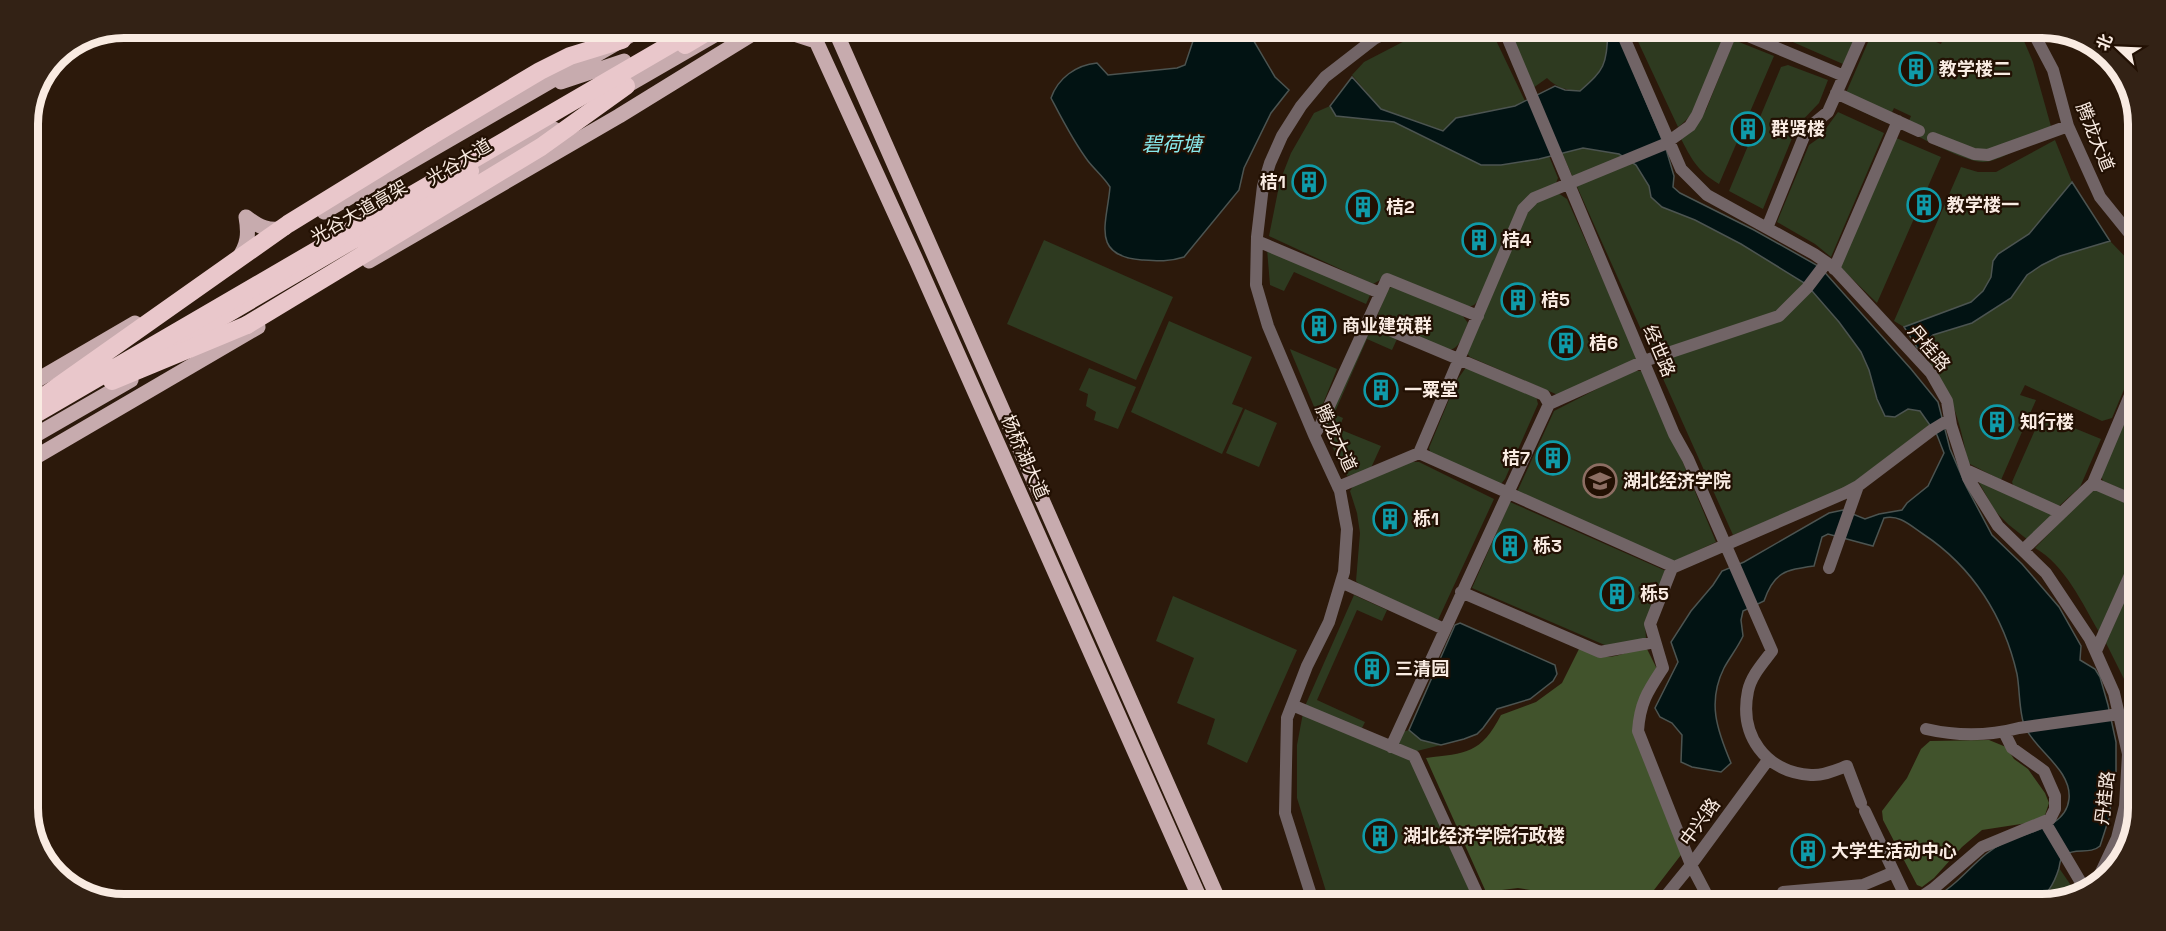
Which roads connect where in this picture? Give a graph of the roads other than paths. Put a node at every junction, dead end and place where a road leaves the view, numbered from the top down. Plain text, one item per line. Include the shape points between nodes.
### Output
1 (627, 37) edge
2 (666, 37) edge
3 (683, 37) edge
4 (698, 37) edge
5 (711, 37) edge
6 (717, 37) edge
7 (749, 37) edge
8 (815, 37) edge
9 (839, 37) edge
10 (843, 37) edge
11 (1378, 37) edge
12 (1507, 37) edge
13 (1624, 37) edge
14 (1729, 37) edge
15 (1751, 37) edge
16 (1861, 37) edge
17 (2036, 37) edge
18 (622, 40) junction
19 (687, 50) junction
20 (846, 53) junction
21 (624, 61) junction
22 (1844, 76) junction
23 (626, 86) junction
24 (1836, 93) junction
25 (526, 94) junction
26 (1898, 121) junction
27 (2068, 126) junction
28 (1919, 131) dead end
29 (1934, 138) dead end
30 (1667, 143) junction
31 (1568, 183) junction
32 (303, 224) junction
33 (1767, 228) junction
34 (2128, 232) edge
35 (1257, 241) junction
36 (234, 265) junction
37 (1827, 266) junction
38 (202, 283) junction
39 (1380, 293) junction
40 (1478, 316) junction
41 (1368, 321) junction
42 (1459, 360) junction
43 (1644, 361) junction
44 (104, 375) junction
45 (38, 380) edge
46 (77, 380) junction
47 (2128, 400) edge
48 (38, 401) edge
49 (38, 403) edge
50 (1549, 404) junction
51 (87, 405) junction
52 (38, 413) edge
53 (1950, 420) junction
54 (38, 422) edge
55 (38, 434) edge
56 (1314, 435) junction
57 (1419, 453) junction
58 (38, 456) edge
59 (1966, 470) junction
60 (2093, 483) junction
61 (1858, 486) junction
62 (1338, 487) junction
63 (1506, 493) junction
64 (2128, 498) edge
65 (2061, 513) junction
66 (1725, 546) junction
67 (2023, 550) junction
68 (1672, 568) junction
69 (1829, 568) dead end
70 (2128, 578) edge
71 (1341, 582) junction
72 (1461, 592) junction
73 (1444, 629) junction
74 (1655, 642) junction
75 (2096, 651) junction
76 (1292, 705) junction
77 (2116, 715) junction
78 (1926, 729) dead end
79 (2004, 732) junction
80 (1391, 747) junction
81 (1768, 760) junction
82 (2127, 815) edge
83 (2046, 823) junction
84 (1690, 865) junction
85 (2103, 868) edge
86 (1894, 872) junction
87 (2082, 884) edge
88 (1783, 892) dead end
89 (1198, 894) edge
90 (1216, 894) edge
91 (1310, 894) edge
92 (1477, 894) edge
93 (1667, 894) edge
94 (1706, 894) edge
95 (1905, 894) edge
96 (1925, 894) edge

1 - 18 main road
2 - 21 main road, 光谷大道
3 - 52 highway, 光谷大道高架, bridge
4 - 44 highway, 光谷大道高架, bridge
5 - 19 main road, 光谷大道
6 - 19 main road
7 - 58 main road
8 - 89 main road, 杨桥湖大道
9 - 20 main road, 杨桥湖大道
10 - 20 main road
11 - 35 street, 腾龙大道 via 1325,77 1288,126 1263,186
12 - 31 street, 经世路
13 - 30 street, 丹桂路
14 - 30 street via 1697,115 1690,126
15 - 22 street
16 - 22 street
17 - 27 street, 腾龙大道 via 2053,70
18 - 25 main road
18 - 48 highway, bridge via 570,56 431,135 288,224
19 - 23 main road, 光谷大道
20 - 90 main road, 杨桥湖大道
21 - 25 main road
21 - 44 main road, 光谷大道
22 - 24 street
23 - 44 highway, bridge via 541,147 247,325
23 - 51 main road, 光谷大道
24 - 26 street
24 - 33 street via 1828,112 1807,129
25 - 32 main road
26 - 28 street
26 - 37 street
27 - 29 street via 1988,155 1974,154
27 - 34 street, 腾龙大道 via 2100,197
30 - 31 street
30 - 33 street, 丹桂路 via 1681,169 1707,195
31 - 40 street via 1534,198 1523,209
31 - 43 street, 经世路
32 - 36 main road
32 - 36 main road via 275,230 259,227 246,217 246,248
33 - 37 street, 丹桂路
35 - 39 street
35 - 56 street, 腾龙大道 via 1256,285 1268,326
36 - 38 main road
37 - 43 street via 1779,316
37 - 53 street, 丹桂路 via 1930,373 1947,401
38 - 44 main road
38 - 45 main road
39 - 40 street via 1387,279
39 - 41 street
40 - 42 street
41 - 42 street
41 - 56 street
42 - 50 street via 1544,395
42 - 57 street
43 - 50 street
43 - 66 street, 经世路
44 - 46 main road, 光谷大道
44 - 54 highway, 光谷大道高架
46 - 49 main road, 光谷大道
46 - 51 main road
47 - 60 street
50 - 63 street
51 - 55 main road, 光谷大道
53 - 59 street, 丹桂路
53 - 61 street
56 - 62 street, 腾龙大道
57 - 62 street
57 - 63 street
59 - 65 street
59 - 67 street, 丹桂路 via 1998,526
60 - 64 street
60 - 65 street
61 - 66 street
61 - 69 street
62 - 71 street, 腾龙大道 via 1347,529
63 - 68 street
63 - 72 street
65 - 67 street
66 - 68 street
66 - 81 street, 经世路 via 1772,651 1749,689 1746,718 1753,739
67 - 75 street, 丹桂路 via 2046,573
68 - 74 street via 1650,624
70 - 75 street
71 - 73 street
71 - 76 street, 腾龙大道 via 1329,622
72 - 73 street
72 - 74 street via 1600,652
73 - 80 street
74 - 84 street via 1663,668 1644,696 1638,730
75 - 77 street, 丹桂路 via 2114,693
76 - 80 street
76 - 91 street, 腾龙大道 via 1287,718 1285,813
77 - 79 street
77 - 82 street, 丹桂路 via 2128,754
78 - 79 street via 1949,734
79 - 83 street via 2012,748 2044,771 2055,796 2055,809
80 - 92 street via 1414,756
81 - 84 street, 中兴路
81 - 86 street via 1813,776 1847,766
82 - 85 street, 丹桂路
83 - 87 street
83 - 96 street via 1982,847
84 - 93 street, 中兴路
84 - 94 street
86 - 88 street via 1863,885
86 - 95 street

